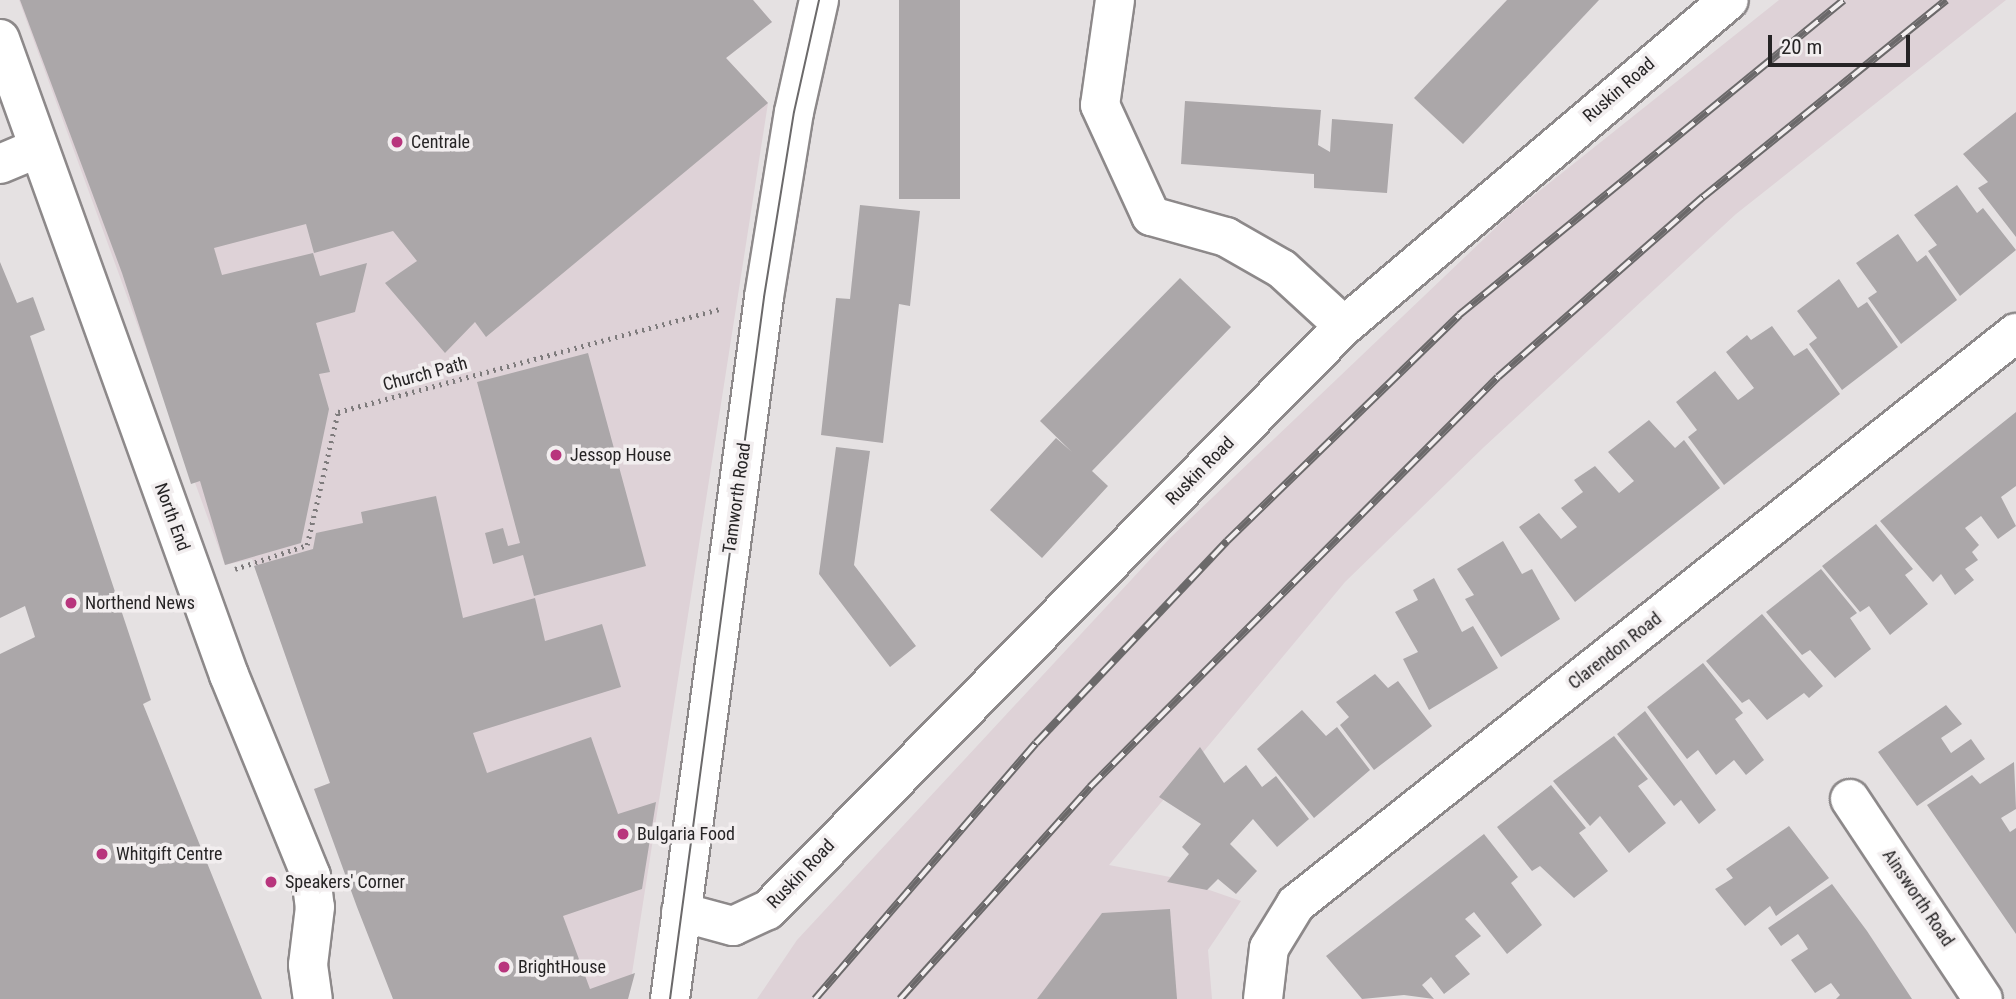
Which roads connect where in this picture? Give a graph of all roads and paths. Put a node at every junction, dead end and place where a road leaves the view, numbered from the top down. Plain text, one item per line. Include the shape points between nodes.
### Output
1 (819, 0) edge
2 (1115, 0) edge
3 (1729, 0) edge
4 (0, 38) edge
5 (38, 148) junction
6 (0, 164) edge
7 (764, 297) junction
8 (1344, 327) junction
9 (2016, 333) edge
10 (196, 584) junction
11 (1850, 799) dead end
12 (681, 912) junction
13 (313, 999) edge
14 (670, 999) edge
15 (1263, 999) edge
16 (1983, 999) edge

1 - 7 street, Tamworth Road
2 - 8 street via 1100,105 1152,216 1226,237 1282,270
3 - 8 street, Ruskin Road
4 - 5 street, North End
5 - 6 street
5 - 10 street, North End
7 - 10 path, Church Path via 338,412 307,545
7 - 12 street, Tamworth Road
8 - 12 street, Ruskin Road via 768,911 733,926
9 - 15 street, Clarendon Road via 1296,904 1269,948
10 - 13 street, North End via 312,876 315,906 308,965
11 - 16 street, Ainsworth Road
12 - 14 street, Tamworth Road

